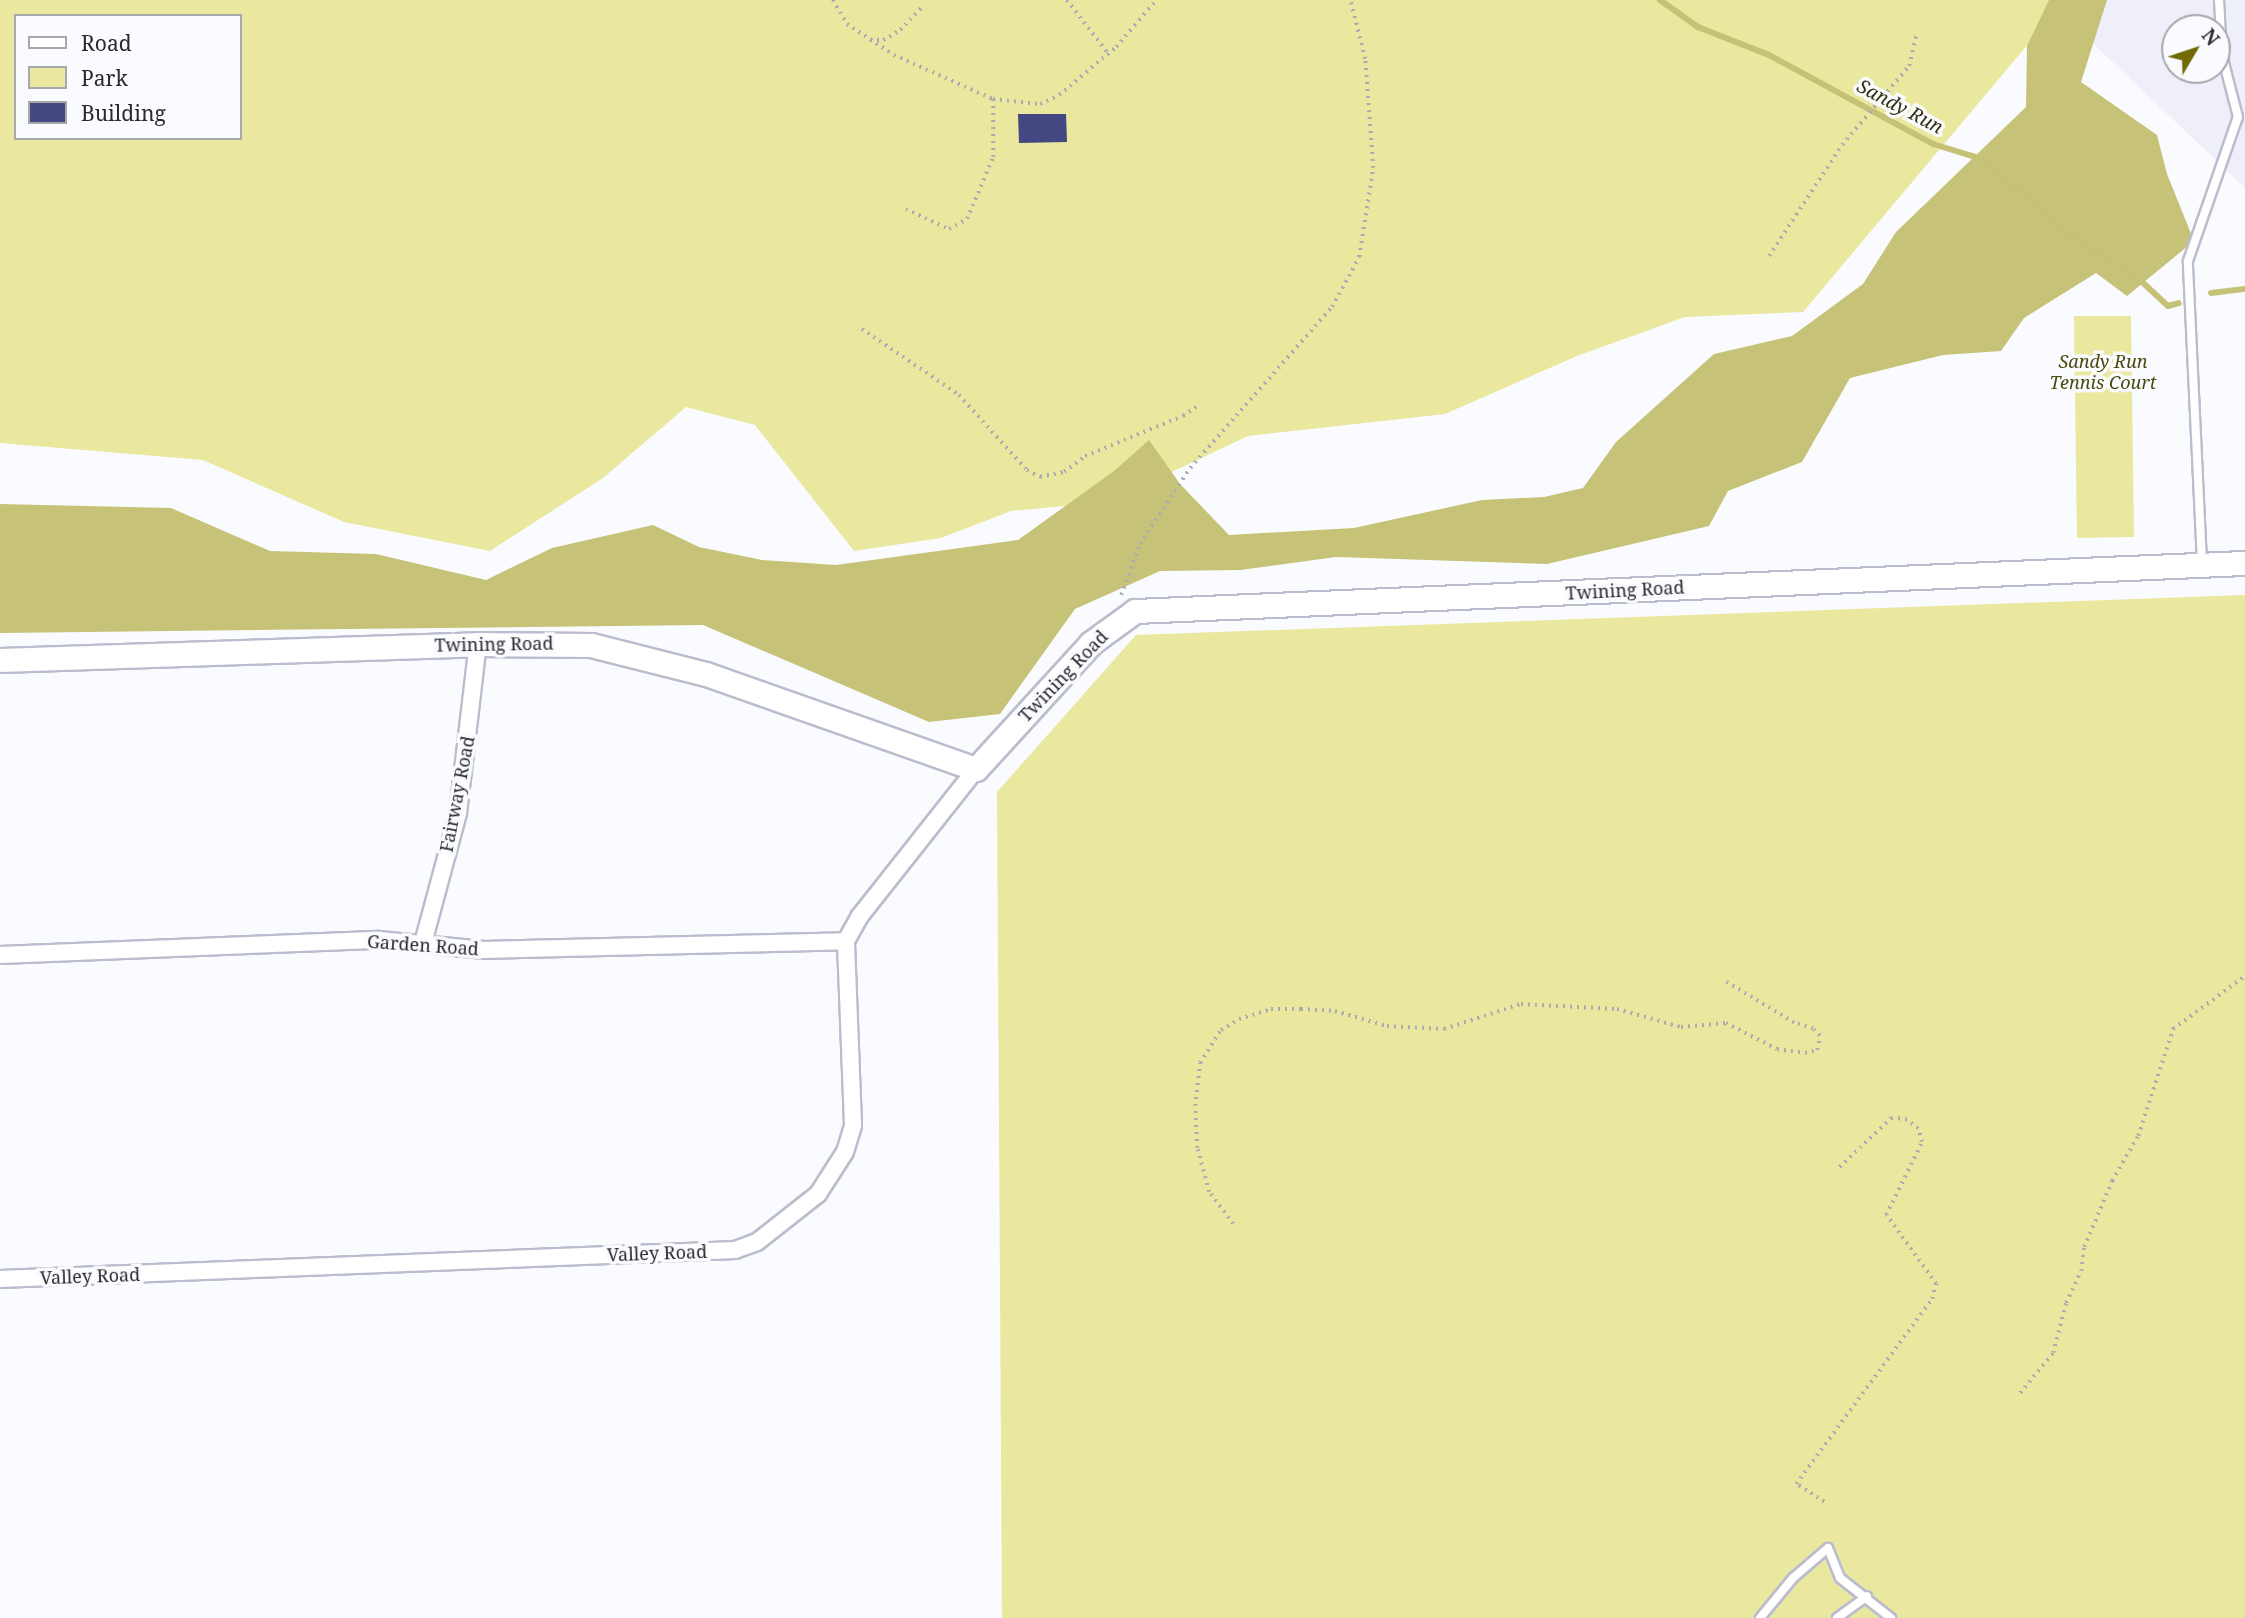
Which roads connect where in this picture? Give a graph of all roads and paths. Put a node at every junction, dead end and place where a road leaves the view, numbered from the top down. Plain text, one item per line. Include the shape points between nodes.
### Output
1 (833, 0) edge
2 (1067, 0) edge
3 (1156, 0) edge
4 (1350, 0) edge
5 (2219, 0) edge
6 (923, 6) dead end
7 (1916, 36) dead end
8 (865, 39) junction
9 (1108, 53) junction
10 (993, 99) junction
11 (2241, 114) edge
12 (906, 209) dead end
13 (1769, 256) dead end
14 (862, 330) dead end
15 (1200, 404) dead end
16 (2202, 563) junction
17 (2245, 563) edge
18 (1115, 622) junction
19 (478, 644) junction
20 (0, 660) edge
21 (976, 769) junction
22 (846, 941) junction
23 (423, 943) junction
24 (0, 955) edge
25 (2245, 976) edge
26 (1726, 982) dead end
27 (1839, 1169) dead end
28 (1233, 1224) dead end
29 (0, 1279) edge
30 (2020, 1393) dead end
31 (1824, 1502) dead end
32 (1867, 1596) junction
33 (1760, 1618) edge
34 (1837, 1618) edge
35 (1891, 1618) edge

1 - 8 path via 847,24
2 - 9 path
3 - 9 path
4 - 18 path via 1365,58 1373,168 1359,257 1332,307 1190,468 1140,544
5 - 11 lane via 2222,55
6 - 8 path via 889,37
7 - 13 path via 1909,66 1861,120
8 - 10 path
9 - 10 path via 1049,101
10 - 12 path via 993,157 967,219 949,229
11 - 16 lane via 2188,261
14 - 15 path via 919,364 958,395 1027,470 1040,477 1064,472 1085,456 1183,416
16 - 17 street, Twining Road
16 - 18 street, Twining Road via 1135,611
18 - 21 street, Twining Road
19 - 20 street, Twining Road
19 - 21 street, Twining Road via 550,642 615,649 706,674
19 - 23 street, Fairway Road via 457,813
21 - 22 street via 860,916
22 - 23 street, Garden Road via 485,950
22 - 29 street, Valley Road via 853,1125 845,1152 818,1194 757,1242 735,1250
23 - 24 street, Garden Road via 379,940
25 - 30 path via 2173,1030 2138,1136 2112,1181 2084,1247 2081,1271 2066,1303 2053,1353
26 - 28 path via 1794,1023 1813,1029 1820,1036 1818,1050 1777,1049 1726,1023 1681,1027 1618,1009 1521,1004 1444,1029 1387,1026 1335,1011 1301,1009 1270,1009 1239,1019 1221,1030 1200,1063 1195,1107 1197,1148 1209,1192
27 - 31 path via 1892,1118 1908,1120 1918,1129 1922,1142 1886,1215 1936,1284 1931,1300 1796,1484
32 - 33 lane via 1840,1578 1828,1548 1793,1577
32 - 34 lane
32 - 35 lane

